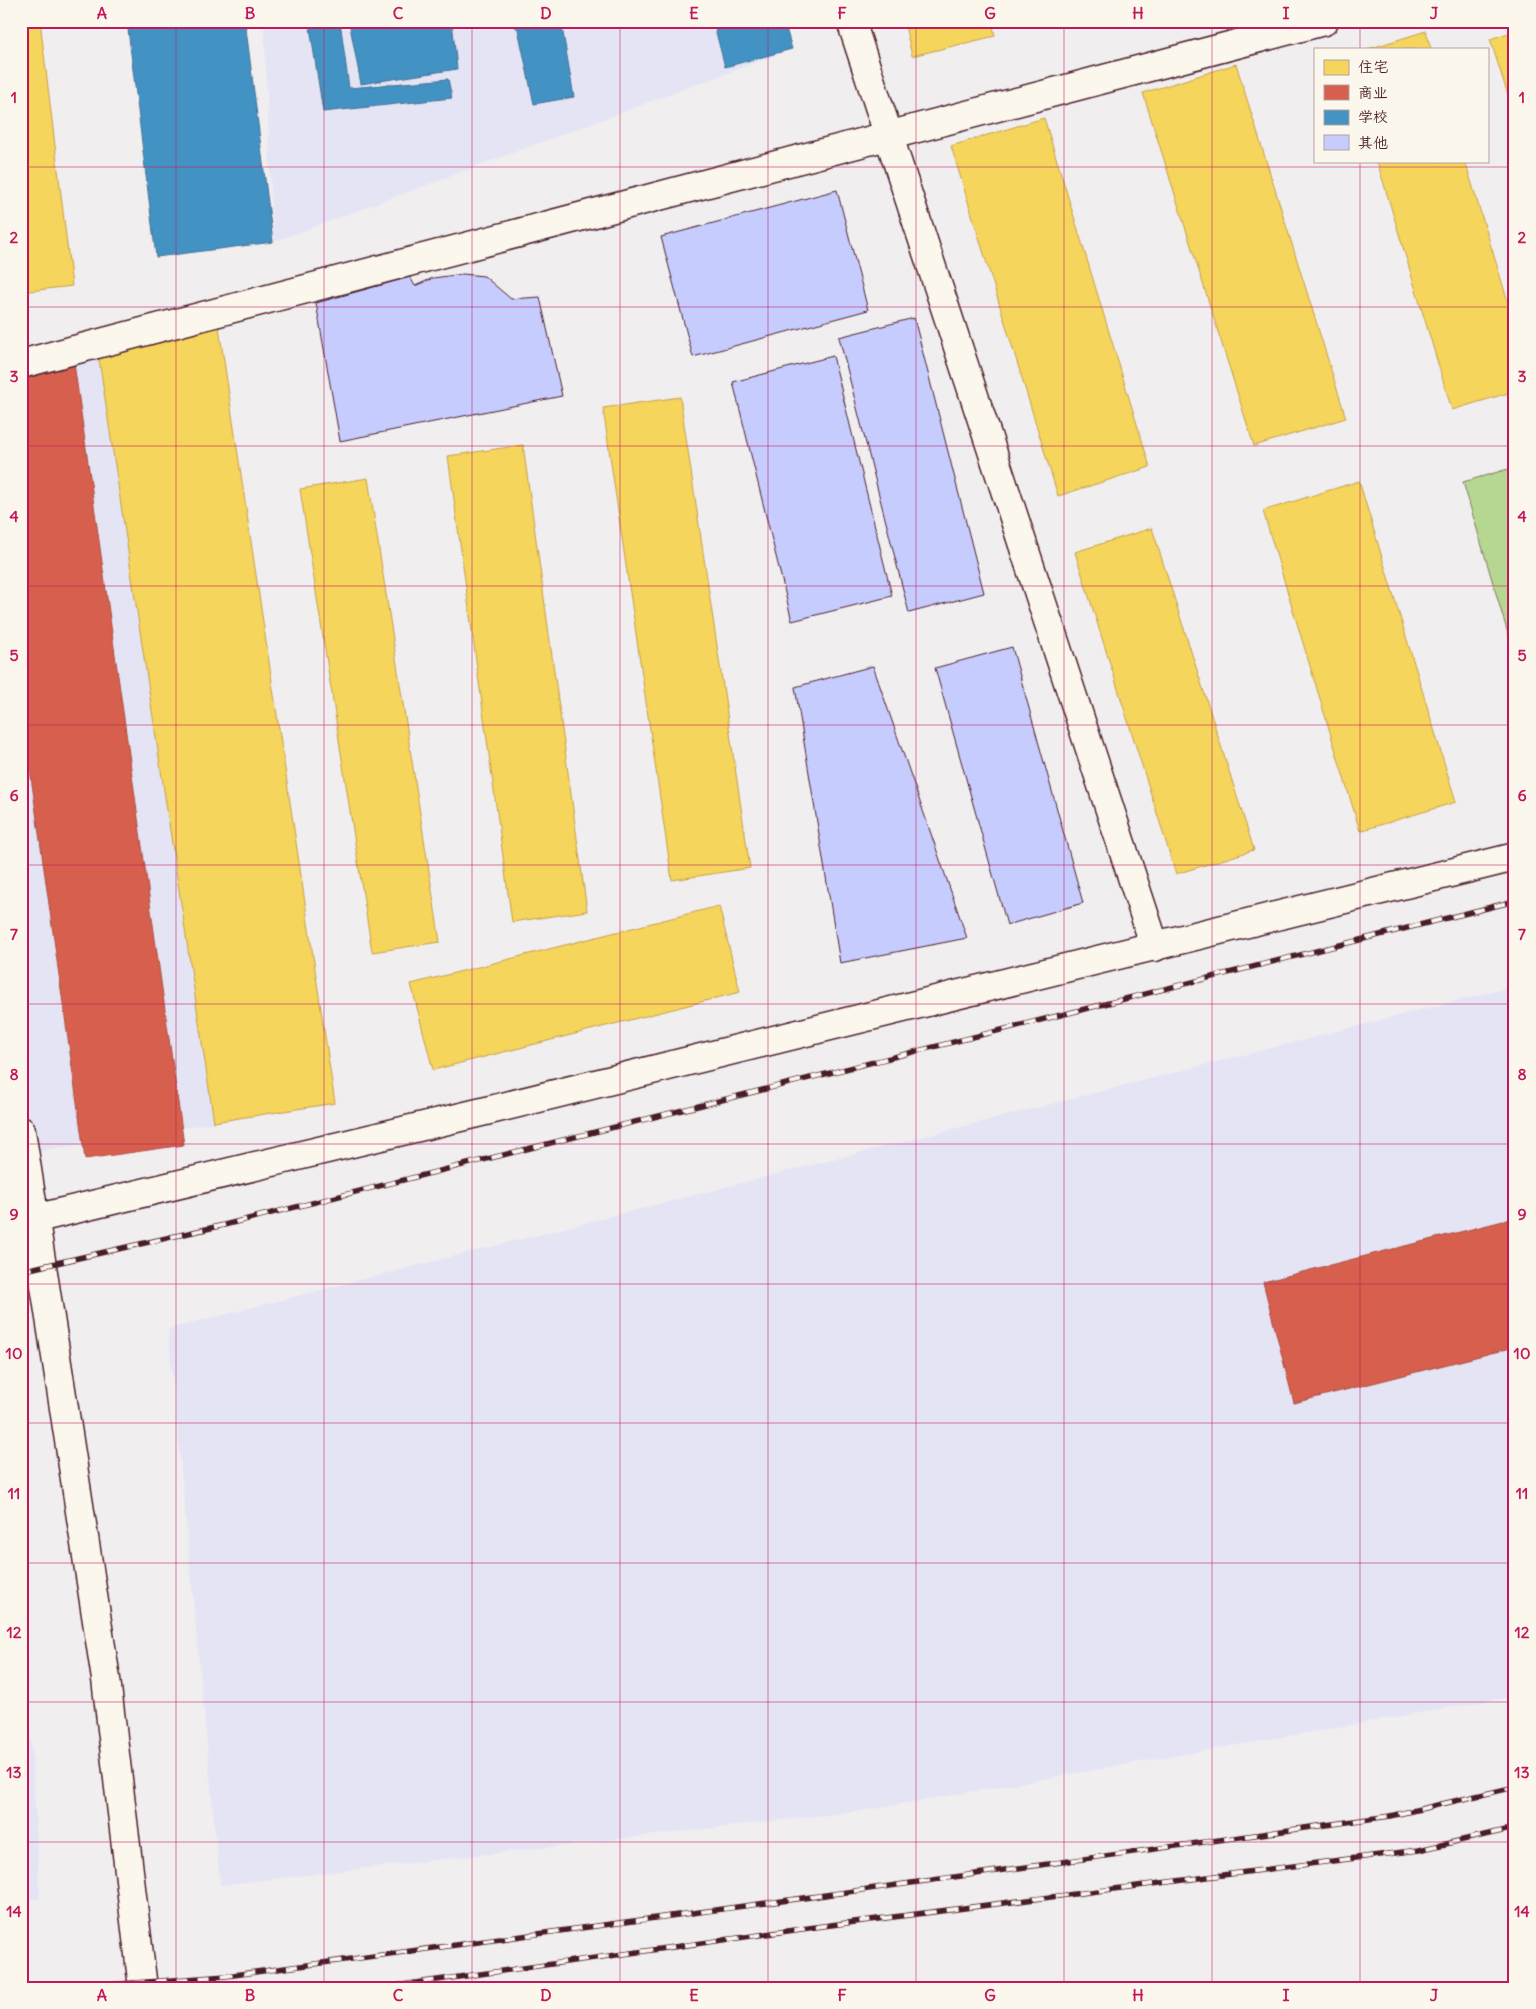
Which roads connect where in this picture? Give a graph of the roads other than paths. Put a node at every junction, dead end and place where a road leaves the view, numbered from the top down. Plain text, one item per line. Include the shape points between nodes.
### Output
1 (851, 21) edge
2 (1324, 21) edge
3 (889, 136) junction
4 (21, 364) edge
5 (1515, 857) edge
6 (1155, 947) junction
7 (21, 1131) edge
8 (28, 1221) edge
9 (143, 1988) edge

1 - 3 street
2 - 3 street
3 - 4 street
3 - 6 street
5 - 6 street
6 - 8 street
7 - 8 street
8 - 9 street via 106,1679

